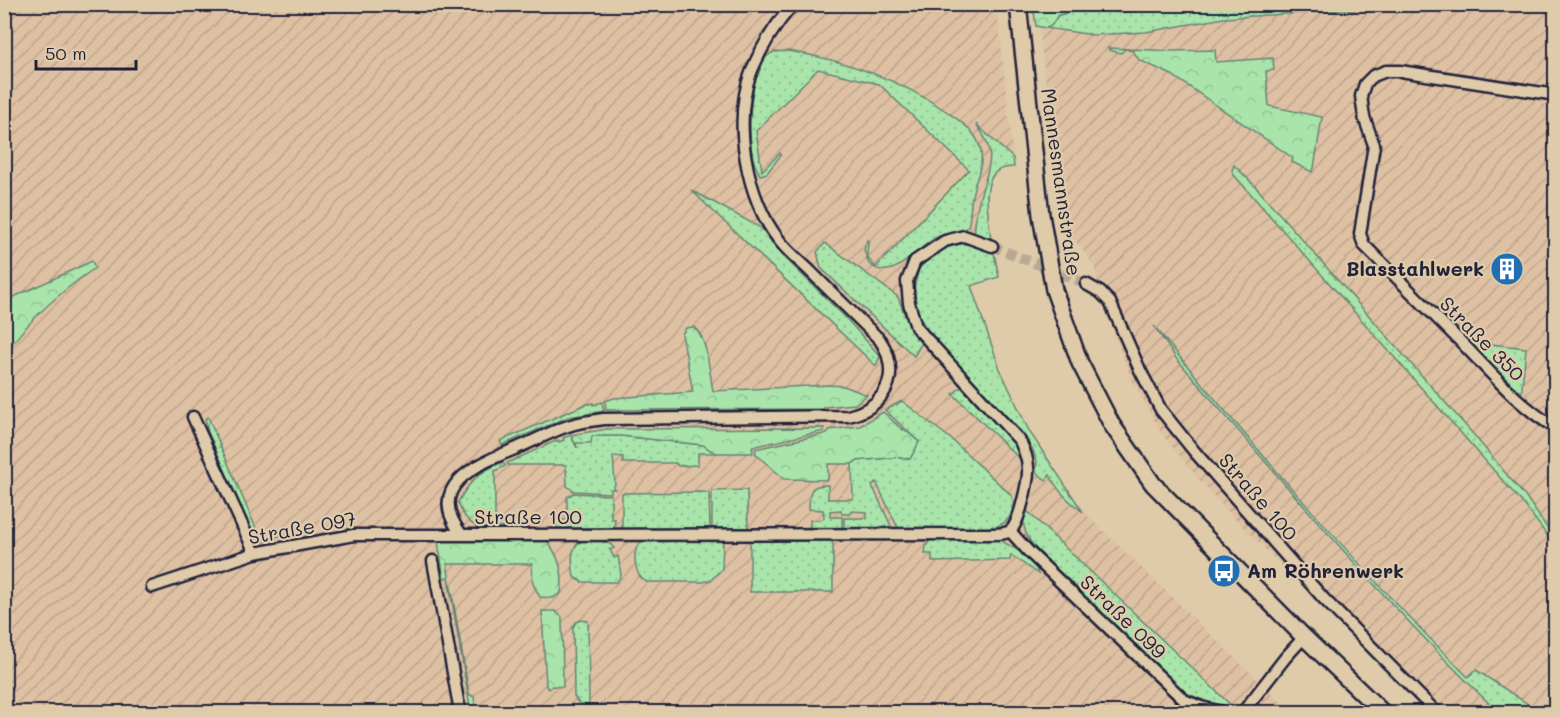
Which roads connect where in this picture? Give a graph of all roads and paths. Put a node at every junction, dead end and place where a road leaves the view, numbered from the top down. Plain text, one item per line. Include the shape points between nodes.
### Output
1 (793, 4) edge
2 (1018, 4) edge
3 (1556, 95) edge
4 (992, 246) tunnel mouth
5 (1086, 284) tunnel mouth
6 (194, 417) dead end
7 (1556, 428) edge
8 (1010, 531) junction
9 (462, 535) junction
10 (255, 553) junction
11 (433, 561) dead end
12 (152, 587) dead end
13 (1304, 637) junction
14 (460, 712) edge
15 (1222, 712) edge
16 (1243, 712) edge
17 (1382, 712) edge
18 (1436, 712) edge

1 - 9 street, Straße 100 via 765,42 751,72 744,105 749,177 778,240 880,340 891,372 886,389 875,405 848,416 604,419 568,426 476,465 461,476 449,497 449,510
2 - 13 main road, Mannesmannstraße via 1041,215 1054,290 1080,363 1112,425 1153,484
3 - 7 street, Straße 350 via 1400,71 1373,76 1361,96 1374,145 1360,234 1364,245 1438,321 1529,411
4 - 8 street via 964,236 945,241 915,261 907,281 916,327 1020,441 1027,456 1026,486
5 - 18 street, Straße 100 via 1110,302 1161,410 1194,451 1324,599
6 - 10 street
8 - 9 street, Straße 100
8 - 15 street, Straße 099 via 1185,700
9 - 10 street, Straße 097 via 354,535
10 - 12 street, Straße 097
11 - 14 street
13 - 16 street
13 - 17 main road, Mannesmannstraße

